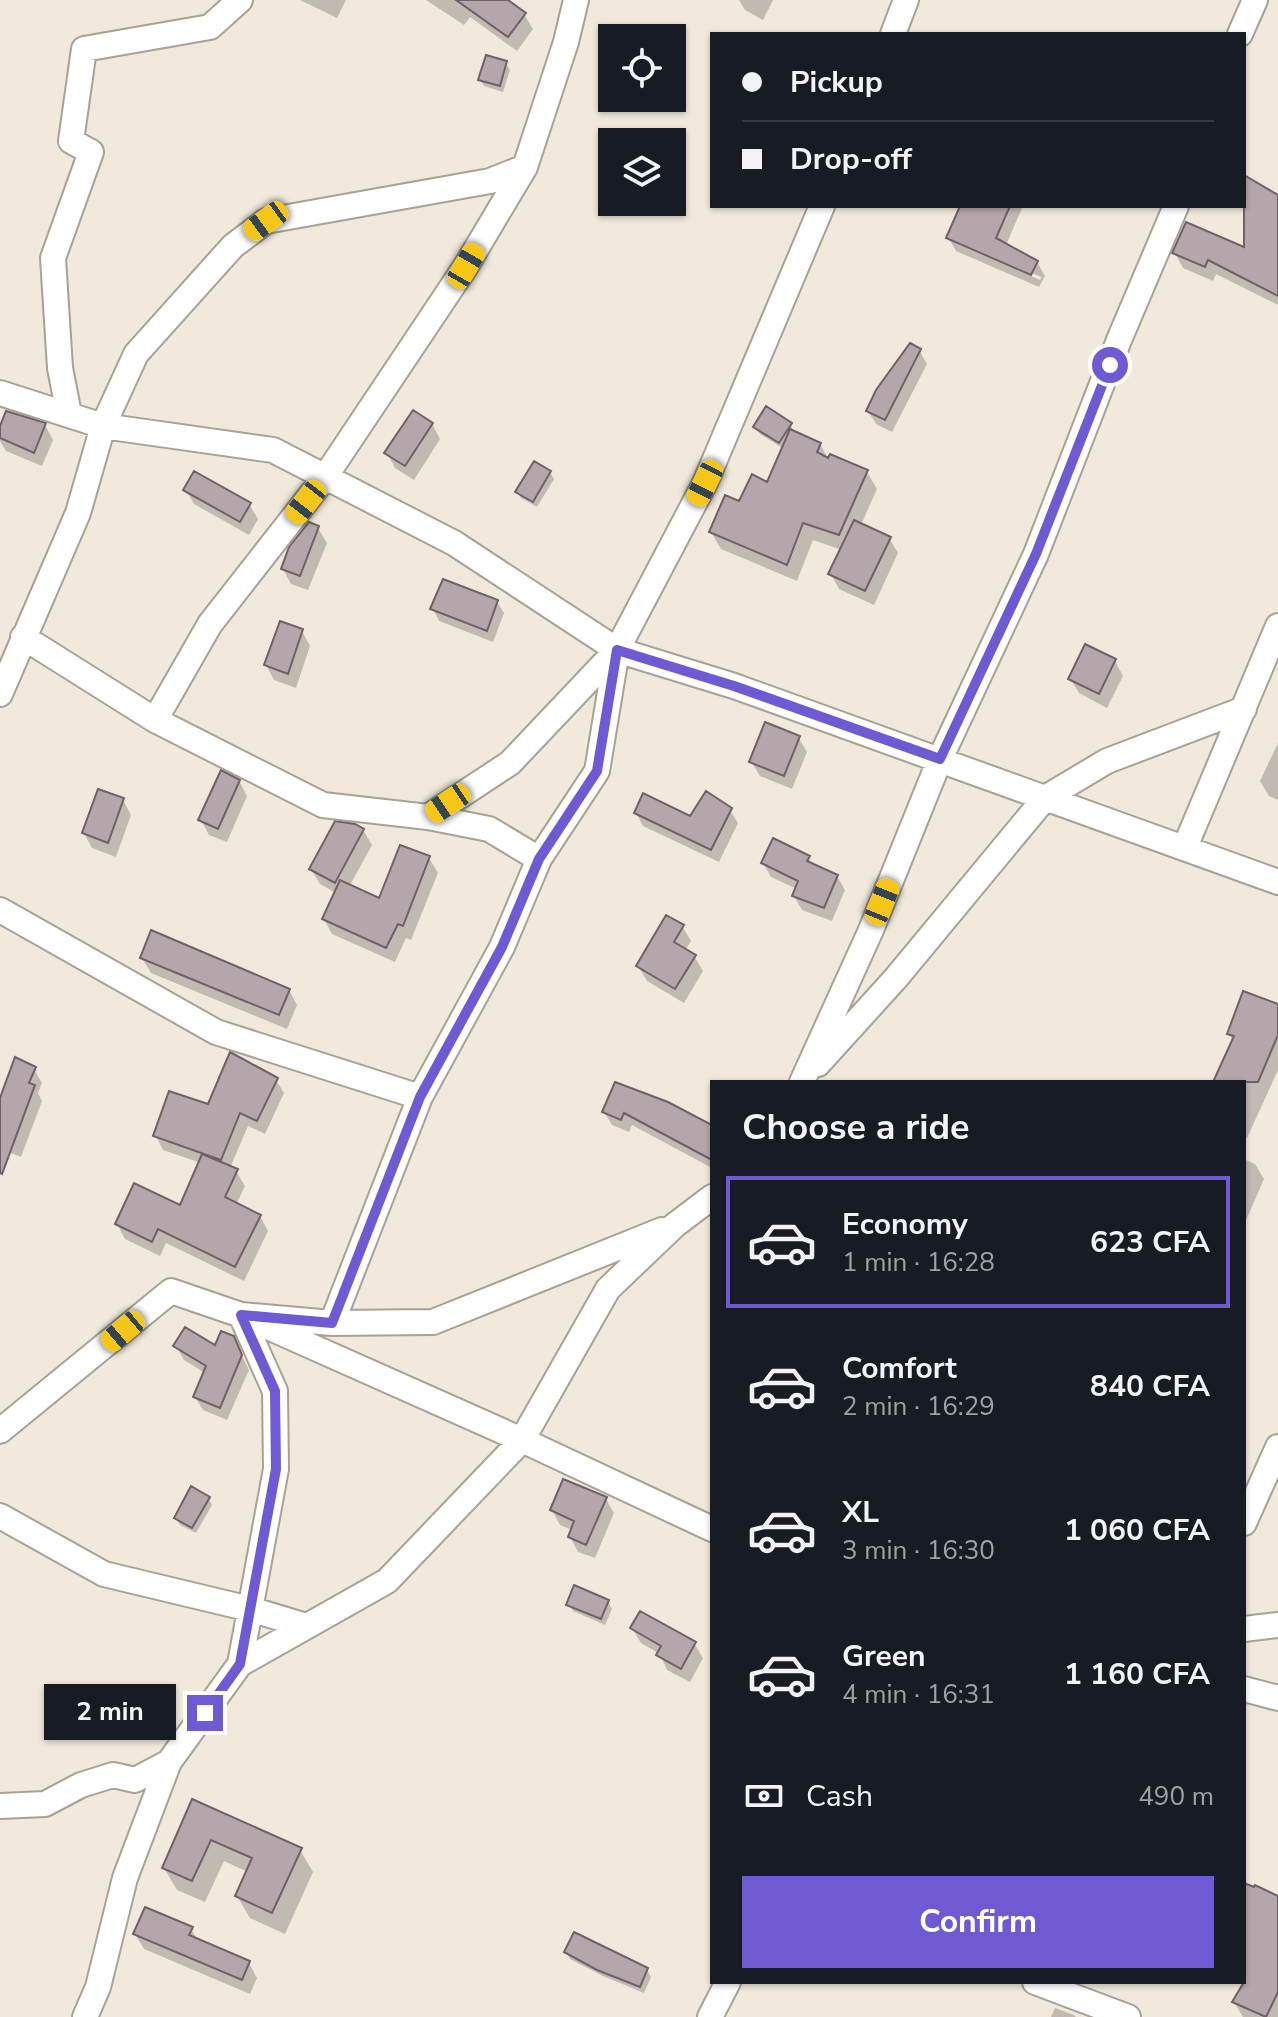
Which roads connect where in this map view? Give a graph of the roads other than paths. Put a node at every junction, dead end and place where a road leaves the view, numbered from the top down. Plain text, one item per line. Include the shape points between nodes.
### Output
1 (240, 0) edge
2 (576, 0) edge
3 (906, 0) edge
4 (1255, 0) edge
5 (894, 32) edge
6 (1241, 32) edge
7 (525, 167) junction
8 (821, 208) edge
9 (1175, 208) edge
10 (0, 393) edge
11 (69, 414) junction
12 (103, 426) junction
13 (325, 477) junction
14 (1278, 626) edge
15 (23, 637) junction
16 (617, 650) junction
17 (0, 694) edge
18 (1244, 709) junction
19 (155, 720) junction
20 (940, 759) junction
21 (1045, 798) junction
22 (428, 817) junction
23 (1185, 847) junction
24 (539, 859) junction
25 (1278, 882) edge
26 (0, 910) edge
27 (803, 1080) edge
28 (804, 1080) edge
29 (420, 1097) junction
30 (710, 1199) edge
31 (675, 1225) junction
32 (241, 1315) junction
33 (332, 1323) junction
34 (0, 1431) edge
35 (522, 1440) junction
36 (1278, 1447) edge
37 (0, 1516) edge
38 (1246, 1519) edge
39 (710, 1528) edge
40 (250, 1609) junction
41 (1278, 1625) edge
42 (306, 1626) junction
43 (1246, 1629) edge
44 (240, 1664) junction
45 (1246, 1690) edge
46 (1278, 1698) edge
47 (169, 1762) junction
48 (0, 1806) edge
49 (727, 1984) edge
50 (1040, 1984) edge
51 (85, 2017) edge
52 (710, 2017) edge
53 (1128, 2017) edge

1 - 11 street via 210,27 84,49 71,141 91,152 53,258 60,368
2 - 7 street
3 - 5 street
4 - 6 street
7 - 12 street via 475,184 266,221 233,246 136,354
7 - 13 street via 466,266
8 - 16 street via 705,483
9 - 20 street via 1036,554
10 - 11 street
11 - 12 street
12 - 13 street via 273,450
12 - 15 street via 78,513
13 - 16 street via 454,543
13 - 19 street via 210,624
14 - 18 street
15 - 17 street
15 - 19 street
16 - 20 street
16 - 22 street via 510,763
16 - 24 street via 597,771
18 - 21 street via 1107,761
18 - 23 street
19 - 22 street via 323,805
20 - 21 street
20 - 27 street
21 - 23 street
21 - 28 street
22 - 24 street via 489,829
23 - 25 street
24 - 29 street via 502,947
26 - 29 street via 216,1032
29 - 33 street
30 - 31 street
31 - 33 street via 433,1322
31 - 35 street via 608,1289
32 - 33 street
32 - 34 street via 171,1291
32 - 35 street
32 - 40 street via 275,1391 276,1469
35 - 39 street
35 - 42 street via 387,1581
36 - 38 street
37 - 40 street via 104,1574
40 - 42 street
40 - 44 street
41 - 43 street
42 - 44 street
44 - 47 street
45 - 46 street
47 - 48 street via 135,1780 113,1775 81,1785 45,1804
47 - 51 street via 125,1878 98,1987
49 - 52 street
50 - 53 street

